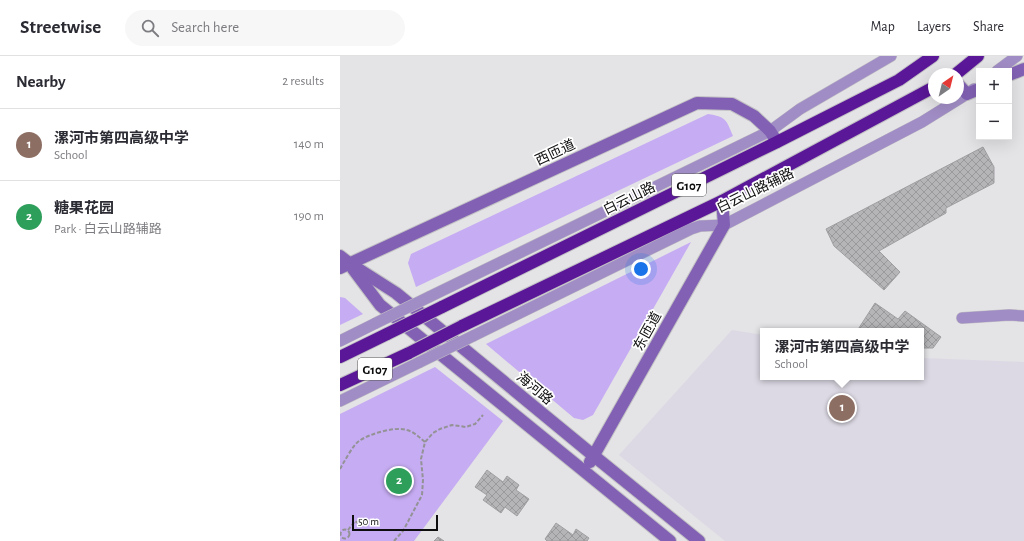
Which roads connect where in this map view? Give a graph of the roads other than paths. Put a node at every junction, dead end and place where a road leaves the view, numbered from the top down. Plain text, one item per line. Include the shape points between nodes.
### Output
1 (891, 56) edge
2 (978, 56) edge
3 (1017, 56) edge
4 (927, 58) edge
5 (963, 68) edge
6 (1001, 68) edge
7 (1024, 69) edge
8 (1012, 74) edge
9 (976, 87) edge
10 (928, 90) edge
11 (976, 90) edge
12 (964, 91) edge
13 (967, 94) junction
14 (770, 131) junction
15 (777, 142) junction
16 (722, 201) junction
17 (724, 225) junction
18 (343, 263) edge
19 (1024, 316) edge
20 (962, 318) dead end
21 (340, 341) edge
22 (340, 357) edge
23 (340, 385) edge
24 (340, 401) edge
25 (594, 456) junction
26 (584, 472) junction
27 (670, 541) edge
28 (700, 541) edge

1 - 14 street via 800,109
2 - 5 highway
3 - 6 street
4 - 15 highway, 白云山路 / G107 via 899,80
7 - 8 street
9 - 13 street, 白云山路辅路
10 - 16 highway, G107
11 - 13 street
12 - 13 street
13 - 17 street, 白云山路辅路 via 922,122
14 - 15 street, 西匝道
14 - 18 street, 西匝道 via 754,116 732,104 697,103
14 - 21 street, bridge
15 - 22 highway, 白云山路 / G107, bridge
16 - 17 street
16 - 23 highway, G107, bridge
17 - 24 street, 白云山路辅路, bridge via 691,229
17 - 25 street, 东匝道
18 - 25 street, 海河路 via 396,293
18 - 26 street via 380,305
19 - 20 street
25 - 26 street, 东匝道
25 - 28 street, 海河路
26 - 27 street

